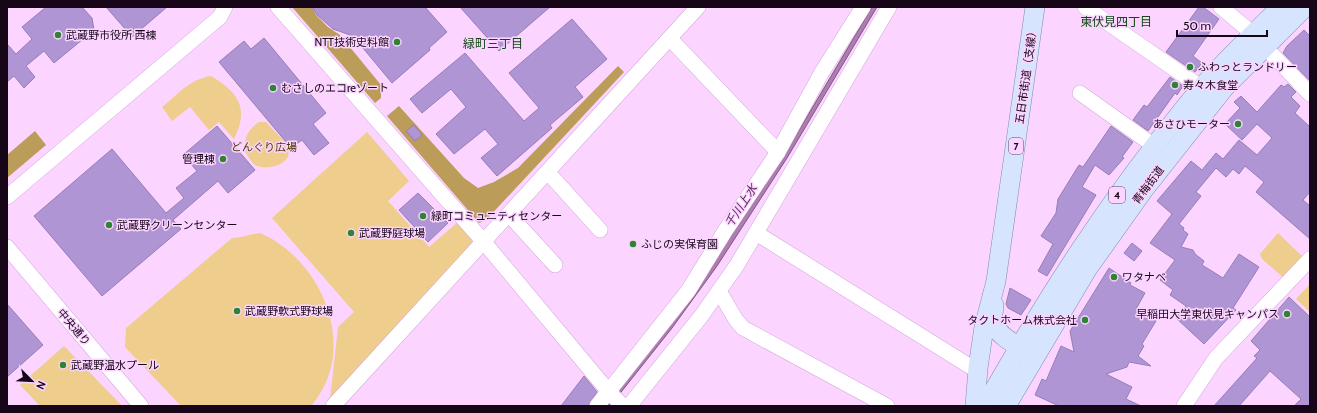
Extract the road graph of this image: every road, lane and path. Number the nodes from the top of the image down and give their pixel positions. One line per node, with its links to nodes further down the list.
1 (226, 7): 19 (street)
2 (278, 7): 23 (street)
3 (698, 7): 23 (street)
4 (863, 7): 17 (street)
5 (889, 7): 22 (street)
6 (1035, 7): 27 (main road, 五日市街道（支線） / 7)
7 (1085, 7): 13 (street)
8 (1221, 7): 11 (street)
9 (1281, 7): 11 (main road, 青梅街道 / 4)
10 (1305, 7): 11 (main road, 青梅街道 / 4)
11 (1258, 40): 13 (main road, 青梅街道 / 4); 15 (street); 30 (main road, 青梅街道 / 4)
12 (675, 44): 17 (street)
13 (1202, 88): 29 (main road, 青梅街道 / 4)
14 (1080, 93): 16 (street)
15 (1310, 94)
16 (1146, 140)
17 (778, 152): 32 (street)
18 (553, 178): 21 (street)
19 (7, 197)
20 (514, 220): 26 (street)
21 (600, 230)
22 (756, 233): 28 (street); 31 (street)
23 (483, 241): 32 (street); 33 (street)
24 (7, 247): 34 (street, 中央通り)
25 (1310, 259): 40 (street)
26 (554, 265)
27 (995, 286): 29 (main road, 五日市街道（支線） / 7); 31 (main road, 五日市街道（支線） / 7)
28 (719, 291): 32 (street); 36 (street)
29 (1019, 346): 30 (main road, 五日市街道（支線） / 7); 38 (main road, 青梅街道 / 4)
30 (1035, 356): 39 (main road, 青梅街道 / 4)
31 (978, 368): 37 (main road, 五日市街道（支線） / 7)
32 (618, 400): 35 (street)
33 (338, 404)
34 (141, 406)
35 (598, 406)
36 (887, 406)
37 (975, 406)
38 (985, 406)
39 (1006, 406)
40 (1184, 406)

